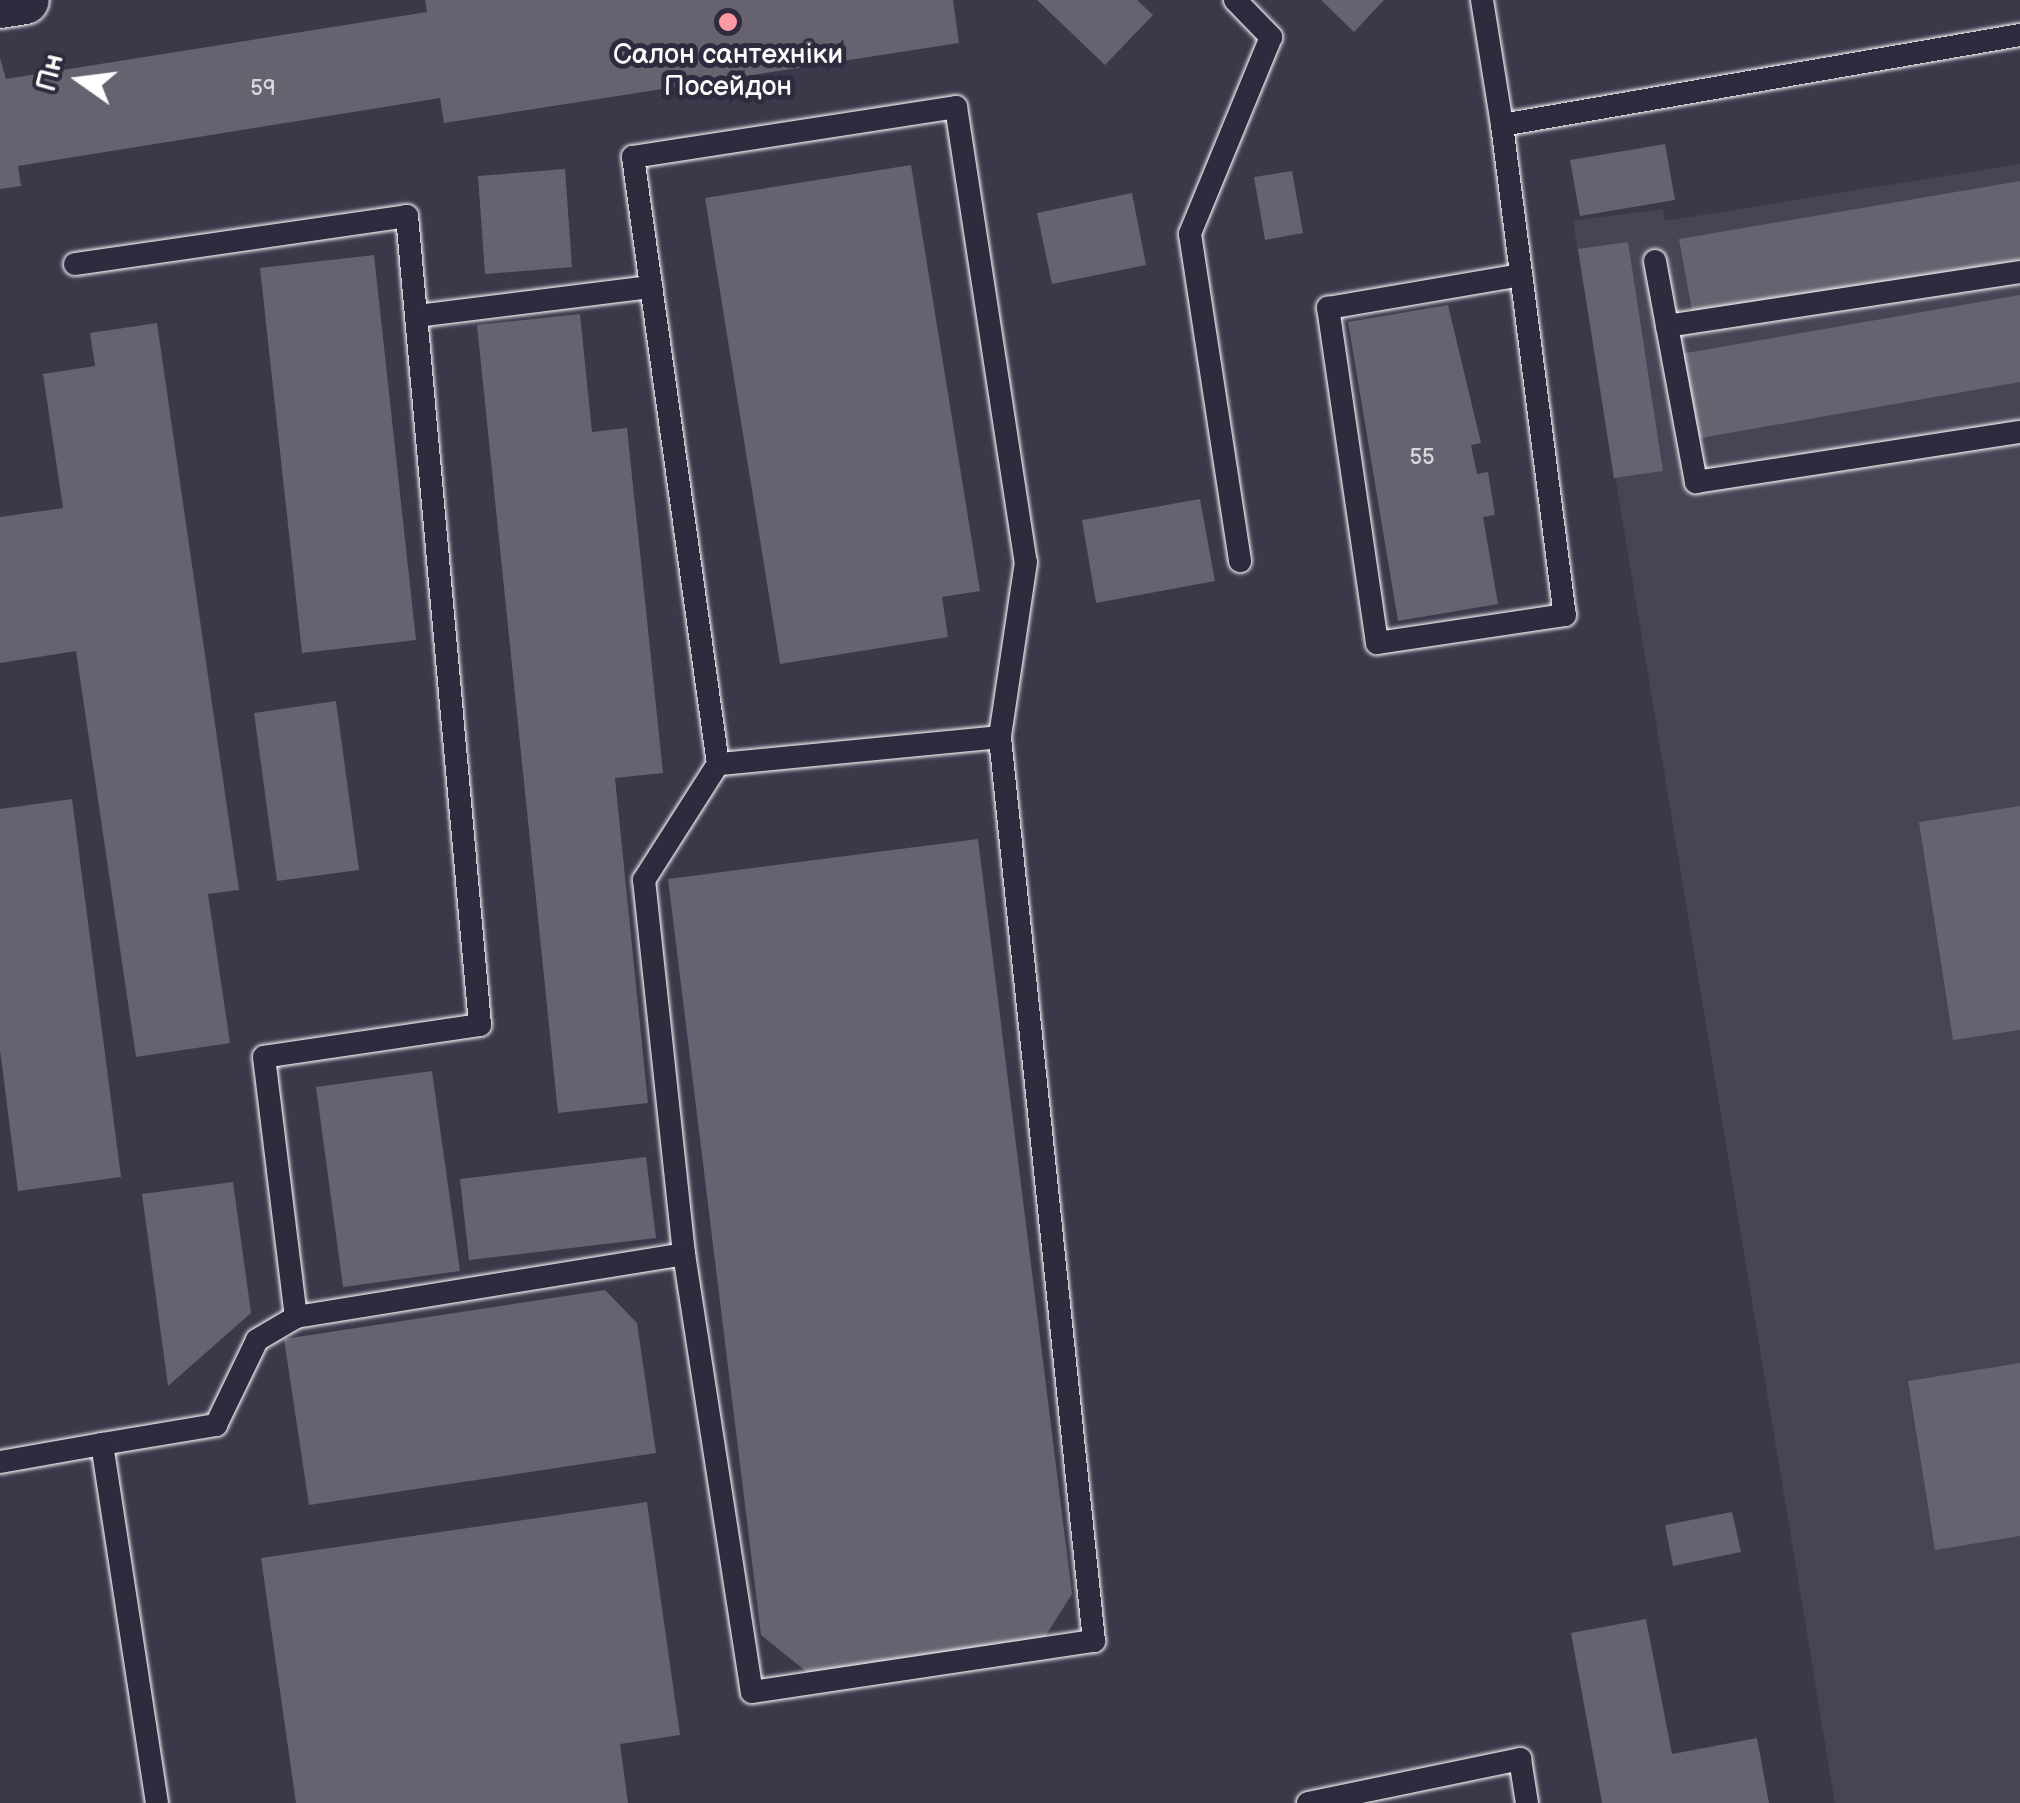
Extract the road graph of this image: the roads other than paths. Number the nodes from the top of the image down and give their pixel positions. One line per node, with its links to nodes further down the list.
1 (24, 0): 4 (street)
2 (1235, 0): 15 (lane)
3 (1482, 0): 6 (lane)
4 (0, 4)
5 (2020, 36): 6 (lane)
6 (1502, 126): 10 (lane)
7 (1655, 261): 13 (lane)
8 (75, 264): 12 (lane)
9 (2020, 272): 13 (lane)
10 (1521, 275): 10 (lane)
11 (651, 286): 12 (lane); 16 (lane); 17 (lane)
12 (417, 316): 19 (lane)
13 (1667, 326): 14 (lane)
14 (2020, 432)
15 (1240, 560)
16 (1000, 737): 17 (lane); 18 (lane)
17 (718, 764): 18 (lane)
18 (684, 1254): 19 (lane)
19 (296, 1317): 20 (lane)
20 (102, 1444): 21 (lane); 22 (lane)
21 (0, 1462)
22 (157, 1803)
23 (1308, 1803): 24 (lane)
24 (1528, 1803)

